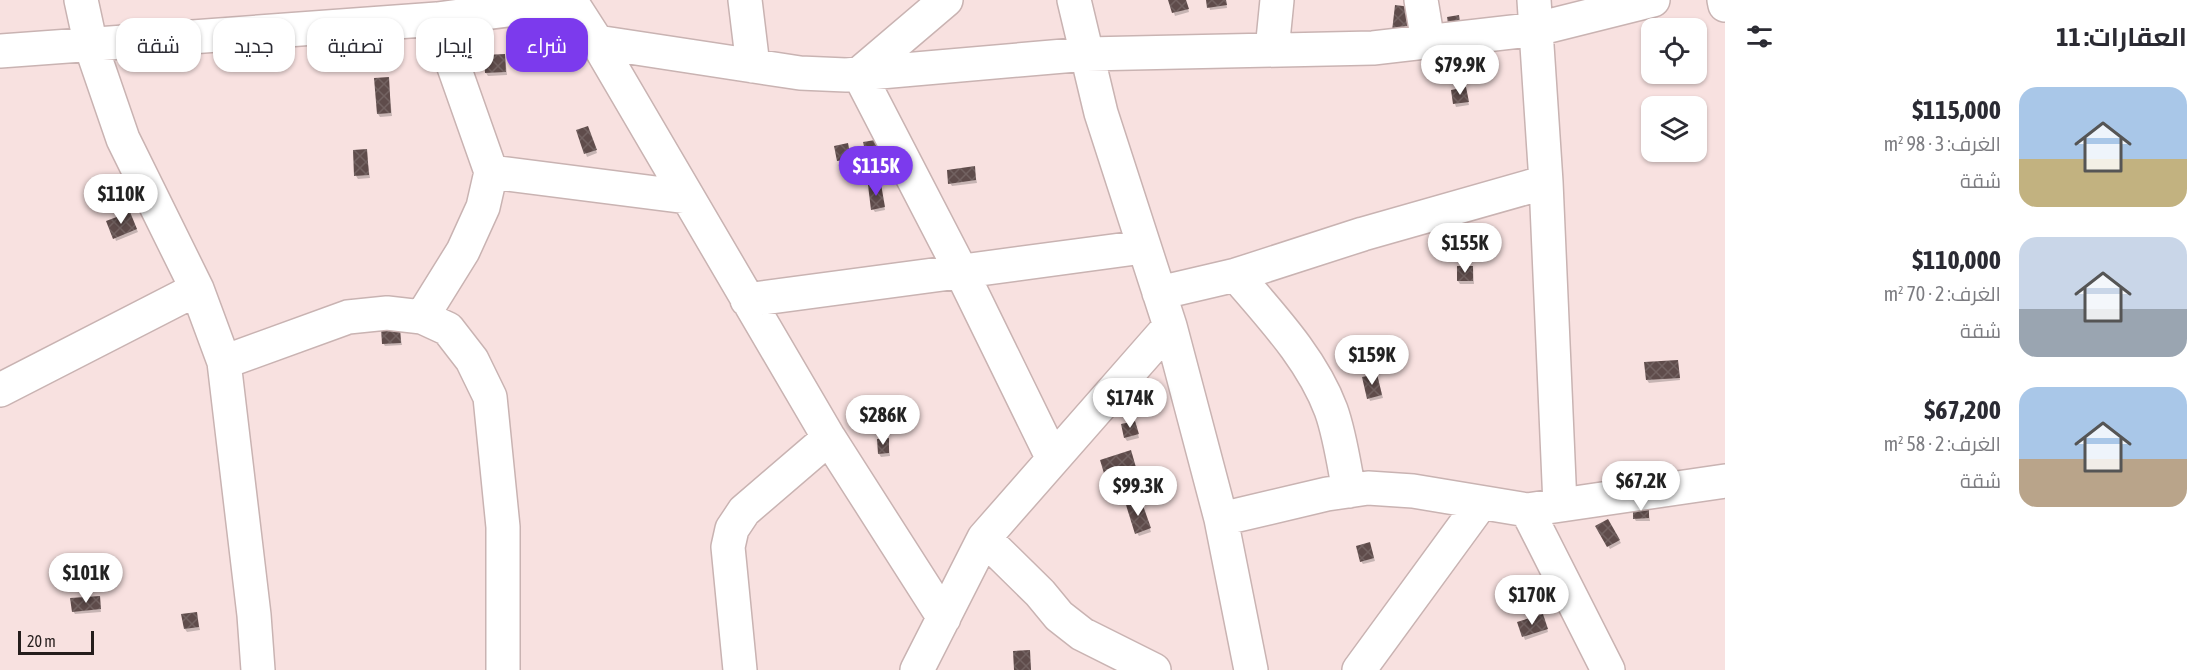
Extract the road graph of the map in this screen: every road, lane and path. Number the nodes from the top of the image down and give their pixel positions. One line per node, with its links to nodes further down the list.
1 (81, 0): 16 (street)
2 (745, 0): 20 (street)
3 (946, 0): 22 (street)
4 (1074, 0): 19 (street)
5 (1277, 0): 17 (street)
6 (1421, 0): 15 (street)
7 (1653, 0): 11 (street)
8 (1724, 0): 10 (street)
9 (570, 1): 12 (street); 14 (street)
10 (1725, 4)
11 (1535, 15): 15 (street); 24 (street)
12 (444, 18)
13 (416, 21): 16 (street)
14 (597, 42): 20 (street); 25 (street)
15 (1428, 42): 17 (street)
16 (91, 46): 18 (street); 29 (street)
17 (1272, 50): 19 (street)
18 (0, 51)
19 (1087, 54): 22 (street); 26 (street)
20 (753, 66): 22 (street)
21 (456, 72): 23 (street)
22 (859, 74): 27 (street)
23 (491, 172): 25 (street); 32 (street)
24 (1546, 182): 28 (street); 41 (street)
25 (687, 197): 31 (street)
26 (1143, 247): 27 (street); 30 (street)
27 (961, 271): 31 (street); 37 (street)
28 (1236, 275): 30 (street); 39 (street)
29 (197, 289): 34 (street); 35 (street)
30 (1159, 293): 33 (street)
31 (747, 300): 36 (street)
32 (422, 317): 34 (street); 47 (street)
33 (1170, 326): 37 (street); 43 (street)
34 (224, 362): 46 (street)
35 (0, 390)
36 (829, 438): 45 (street); 48 (street)
37 (1053, 459): 44 (street)
38 (1725, 481): 41 (street)
39 (1349, 491): 40 (street); 43 (street)
40 (1481, 503): 42 (street); 52 (street)
41 (1560, 505): 42 (street)
42 (1527, 510): 53 (street)
43 (1221, 519): 51 (street)
44 (984, 538): 45 (street); 50 (street)
45 (944, 618): 49 (street)
46 (258, 670)
47 (503, 670)
48 (740, 670)
49 (917, 670)
50 (1154, 670)
51 (1251, 670)
52 (1359, 670)
53 (1608, 670)

